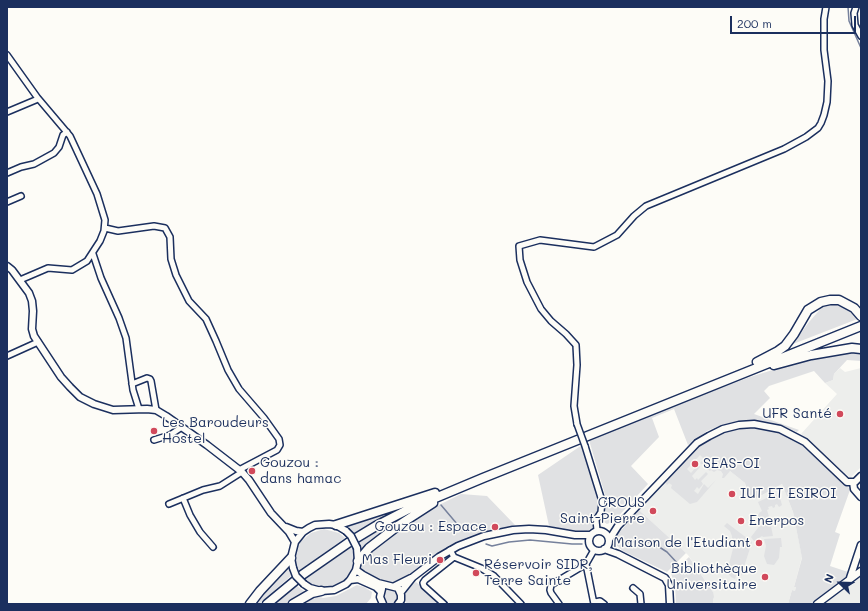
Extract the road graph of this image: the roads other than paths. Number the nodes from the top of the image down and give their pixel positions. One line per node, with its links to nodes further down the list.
1 (826, 7): 37 (street, bridge)
2 (856, 7): 3 (street)
3 (861, 36)
4 (7, 55): 5 (street)
5 (38, 99): 6 (street); 7 (street)
6 (7, 112)
7 (67, 132): 8 (street); 11 (street)
8 (7, 173)
9 (21, 196): 10 (street)
10 (7, 202)
11 (105, 228): 12 (street); 26 (street)
12 (93, 254): 14 (street); 21 (street)
13 (7, 266): 14 (street)
14 (20, 280): 17 (street)
15 (861, 316): 20 (main road)
16 (861, 326): 20 (main road)
17 (38, 342): 19 (street); 22 (street)
18 (861, 349): 20 (main road)
19 (7, 356)
20 (718, 383): 28 (main road)
21 (132, 384): 22 (street); 23 (street)
22 (139, 409): 23 (street)
23 (156, 410): 24 (street)
24 (182, 427): 25 (street); 26 (street)
25 (154, 440)
26 (240, 471): 32 (street); 34 (street)
27 (861, 476): 29 (street)
28 (483, 478): 30 (main road); 35 (main road)
29 (853, 482): 31 (street); 36 (street)
30 (458, 488): 51 (main road); 68 (main road)
31 (861, 497)
32 (183, 498): 33 (street); 44 (street)
33 (168, 504)
34 (282, 525): 38 (street); 41 (street)
35 (336, 526): 38 (street); 51 (street, bridge)
36 (618, 526): 39 (street); 42 (street)
37 (597, 530): 39 (street); 40 (street)
38 (303, 532): 41 (street)
39 (604, 532): 42 (street)
40 (589, 538): 46 (street); 47 (street)
41 (295, 542): 50 (street)
42 (609, 542): 45 (street); 48 (street)
43 (861, 545): 57 (street)
44 (213, 547)
45 (604, 549): 47 (street); 48 (street)
46 (450, 550): 49 (street); 55 (street)
47 (594, 550): 52 (street)
48 (618, 554): 75 (street)
49 (454, 557): 70 (street); 71 (street)
50 (291, 558): 61 (street, bridge); 67 (main road)
51 (358, 562): 53 (street)
52 (586, 564): 66 (street); 72 (street)
53 (356, 570): 56 (street); 58 (street)
54 (861, 571): 57 (street)
55 (413, 577): 59 (street); 63 (street)
56 (350, 580): 61 (street); 62 (street)
57 (849, 580): 76 (street)
58 (387, 586): 59 (street); 62 (street)
59 (395, 586): 63 (street)
60 (633, 588): 74 (street)
61 (321, 591): 69 (main road)
62 (380, 592): 64 (street)
63 (401, 592): 65 (street)
64 (380, 602)
65 (400, 603)
66 (594, 603): 73 (street)
67 (250, 604)
68 (267, 604)
69 (293, 604)
70 (444, 604)
71 (521, 604)
72 (559, 604)
73 (604, 604)
74 (641, 604)
75 (670, 604)
76 (817, 604)

